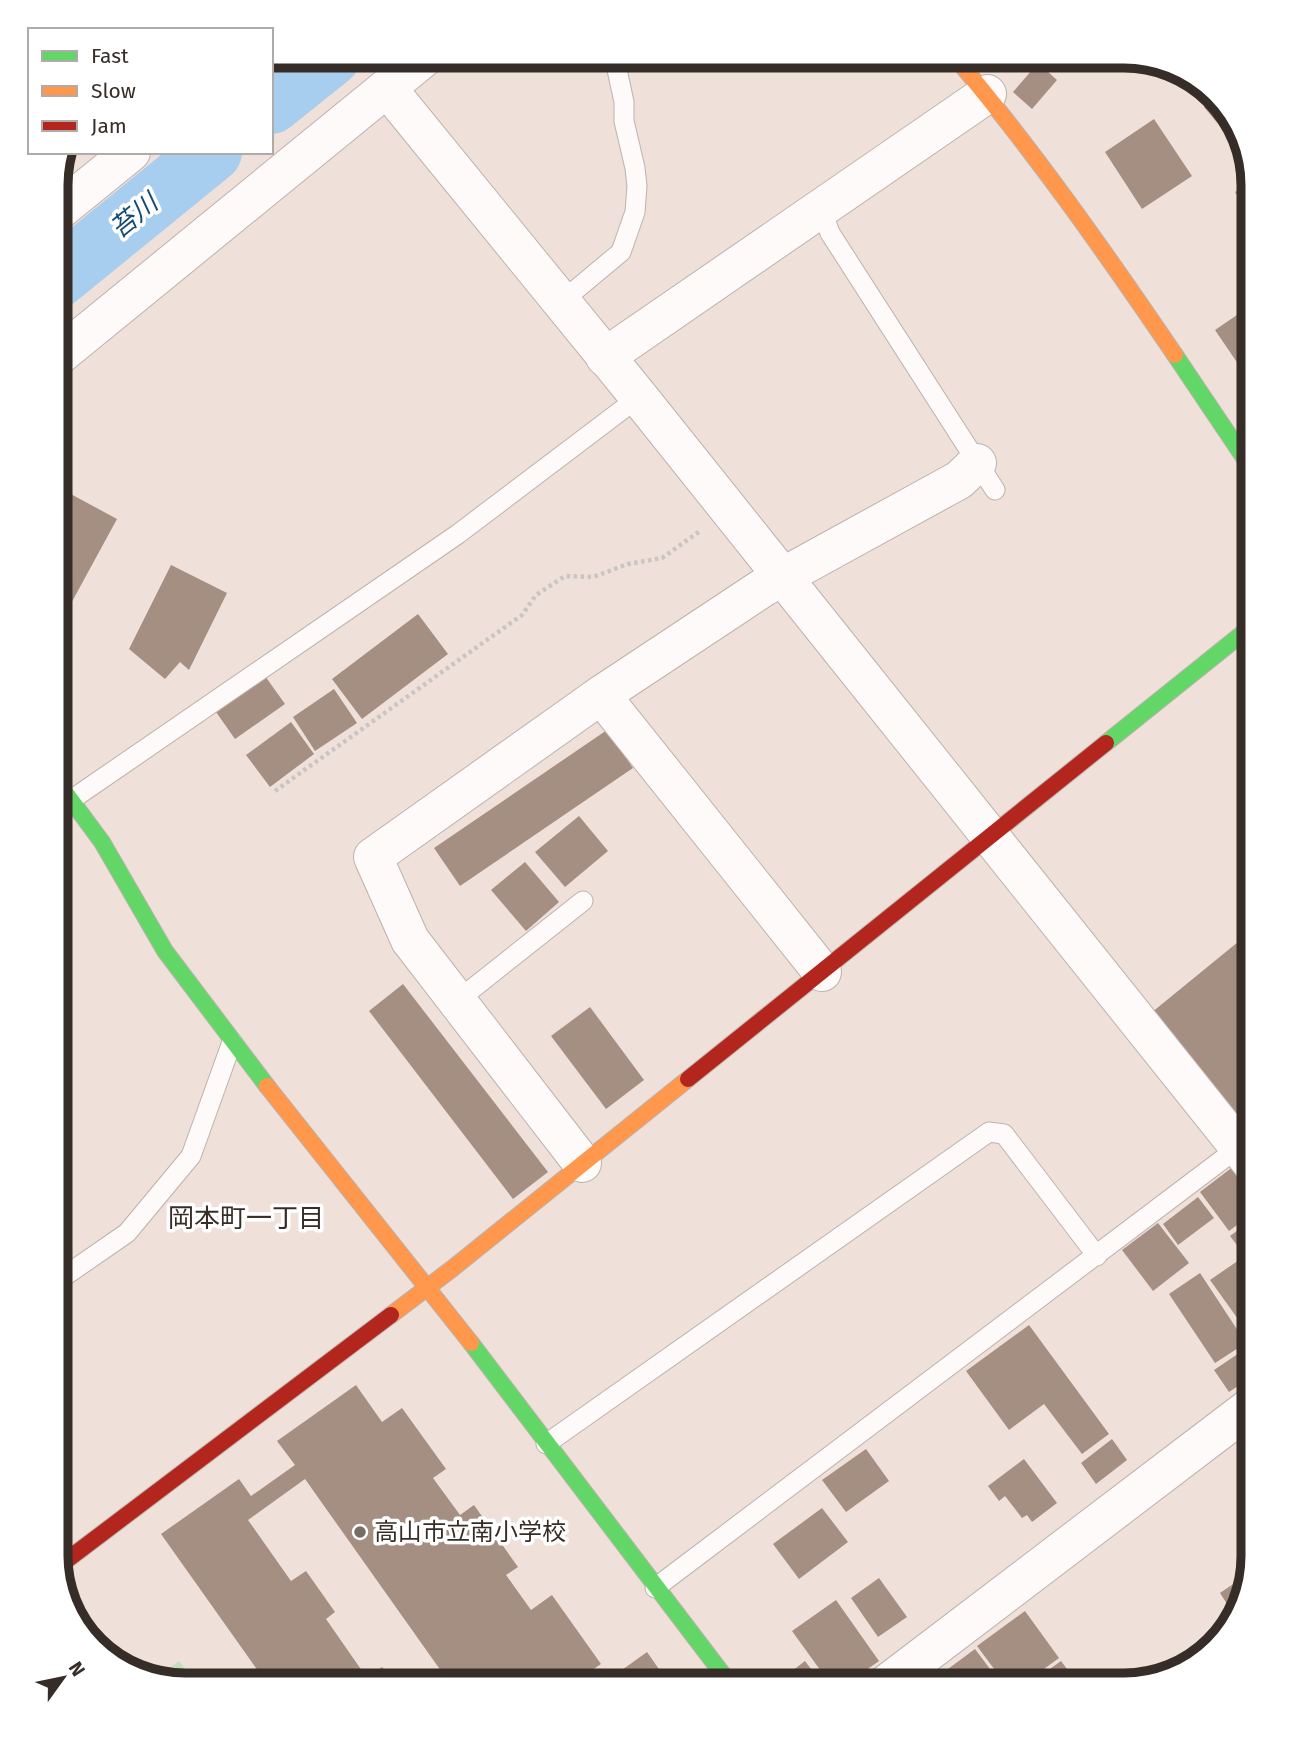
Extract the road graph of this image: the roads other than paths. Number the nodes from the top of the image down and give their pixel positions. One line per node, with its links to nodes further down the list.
1 (411, 68): 4 (street)
2 (617, 68): 9 (lane)
3 (965, 69): 5 (street)
4 (387, 88): 9 (street); 10 (street)
5 (987, 94): 8 (street); 13 (street)
6 (116, 158): 7 (street)
7 (69, 201)
8 (821, 208): 11 (street); 14 (lane)
9 (561, 302): 11 (street)
10 (69, 347)
11 (605, 357): 12 (street)
12 (639, 397): 15 (street); 19 (lane)
13 (1241, 453)
14 (986, 476): 15 (street)
15 (783, 578): 17 (street); 20 (street)
16 (1241, 635): 20 (street)
17 (601, 695): 22 (street); 23 (street)
18 (69, 797): 19 (street)
19 (71, 800): 24 (street)
20 (990, 837): 22 (street); 25 (street)
21 (583, 901): 23 (lane)
22 (821, 972): 27 (street)
23 (455, 998): 27 (street)
24 (232, 1042): 29 (lane); 30 (street)
25 (1241, 1150)
26 (1241, 1159): 28 (lane)
27 (582, 1163): 30 (street)
28 (1097, 1256): 32 (lane); 34 (lane)
29 (68, 1274)
30 (427, 1288): 32 (street); 33 (street)
31 (1241, 1414): 36 (street)
32 (546, 1444): 34 (street)
33 (68, 1559)
34 (655, 1588): 35 (street)
35 (722, 1673)
36 (901, 1673)

